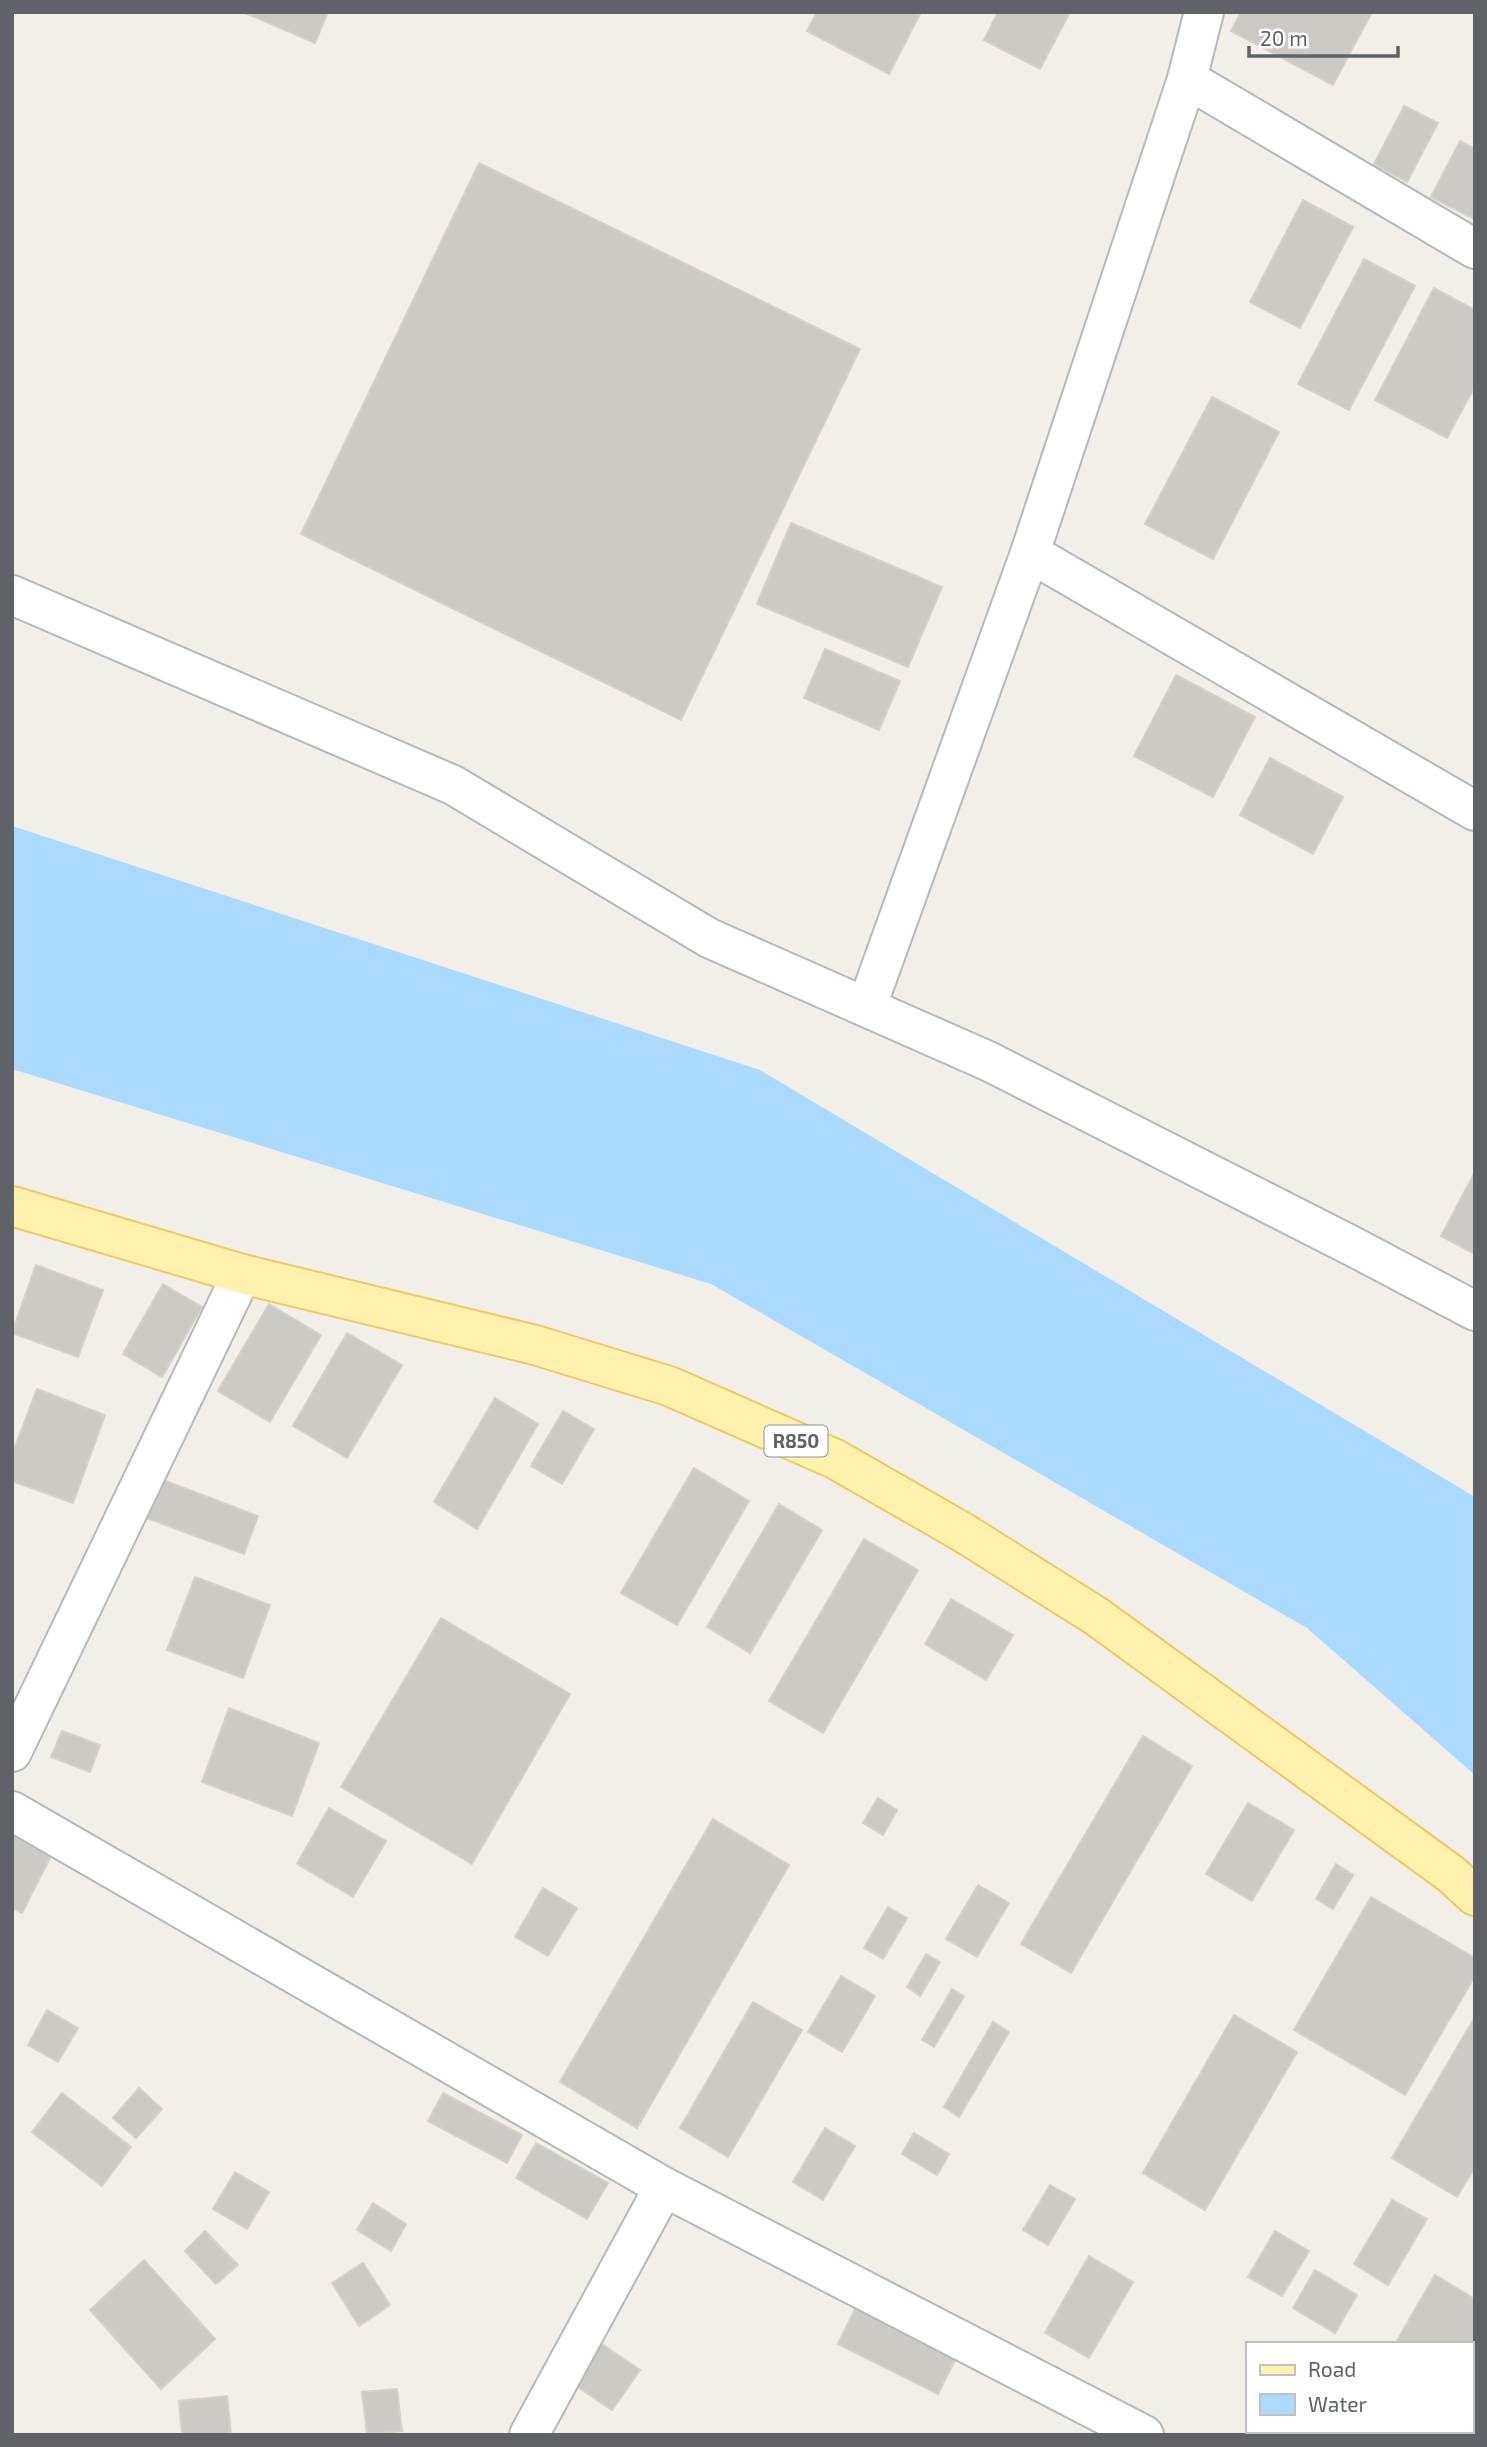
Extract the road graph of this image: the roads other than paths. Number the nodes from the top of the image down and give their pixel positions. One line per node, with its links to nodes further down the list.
1 (1204, 12): 2 (street)
2 (1186, 79): 3 (street); 4 (street)
3 (1475, 248)
4 (1030, 553): 6 (street); 7 (street)
5 (12, 595): 7 (street)
6 (1475, 810)
7 (867, 1006): 10 (street)
8 (12, 1206): 9 (main road, R850)
9 (242, 1274): 11 (street); 13 (main road, R850)
10 (1475, 1311)
11 (12, 1752)
12 (12, 1811): 14 (street)
13 (1475, 1896)
14 (664, 2186): 15 (street); 16 (street)
15 (529, 2435)
16 (1144, 2435)

